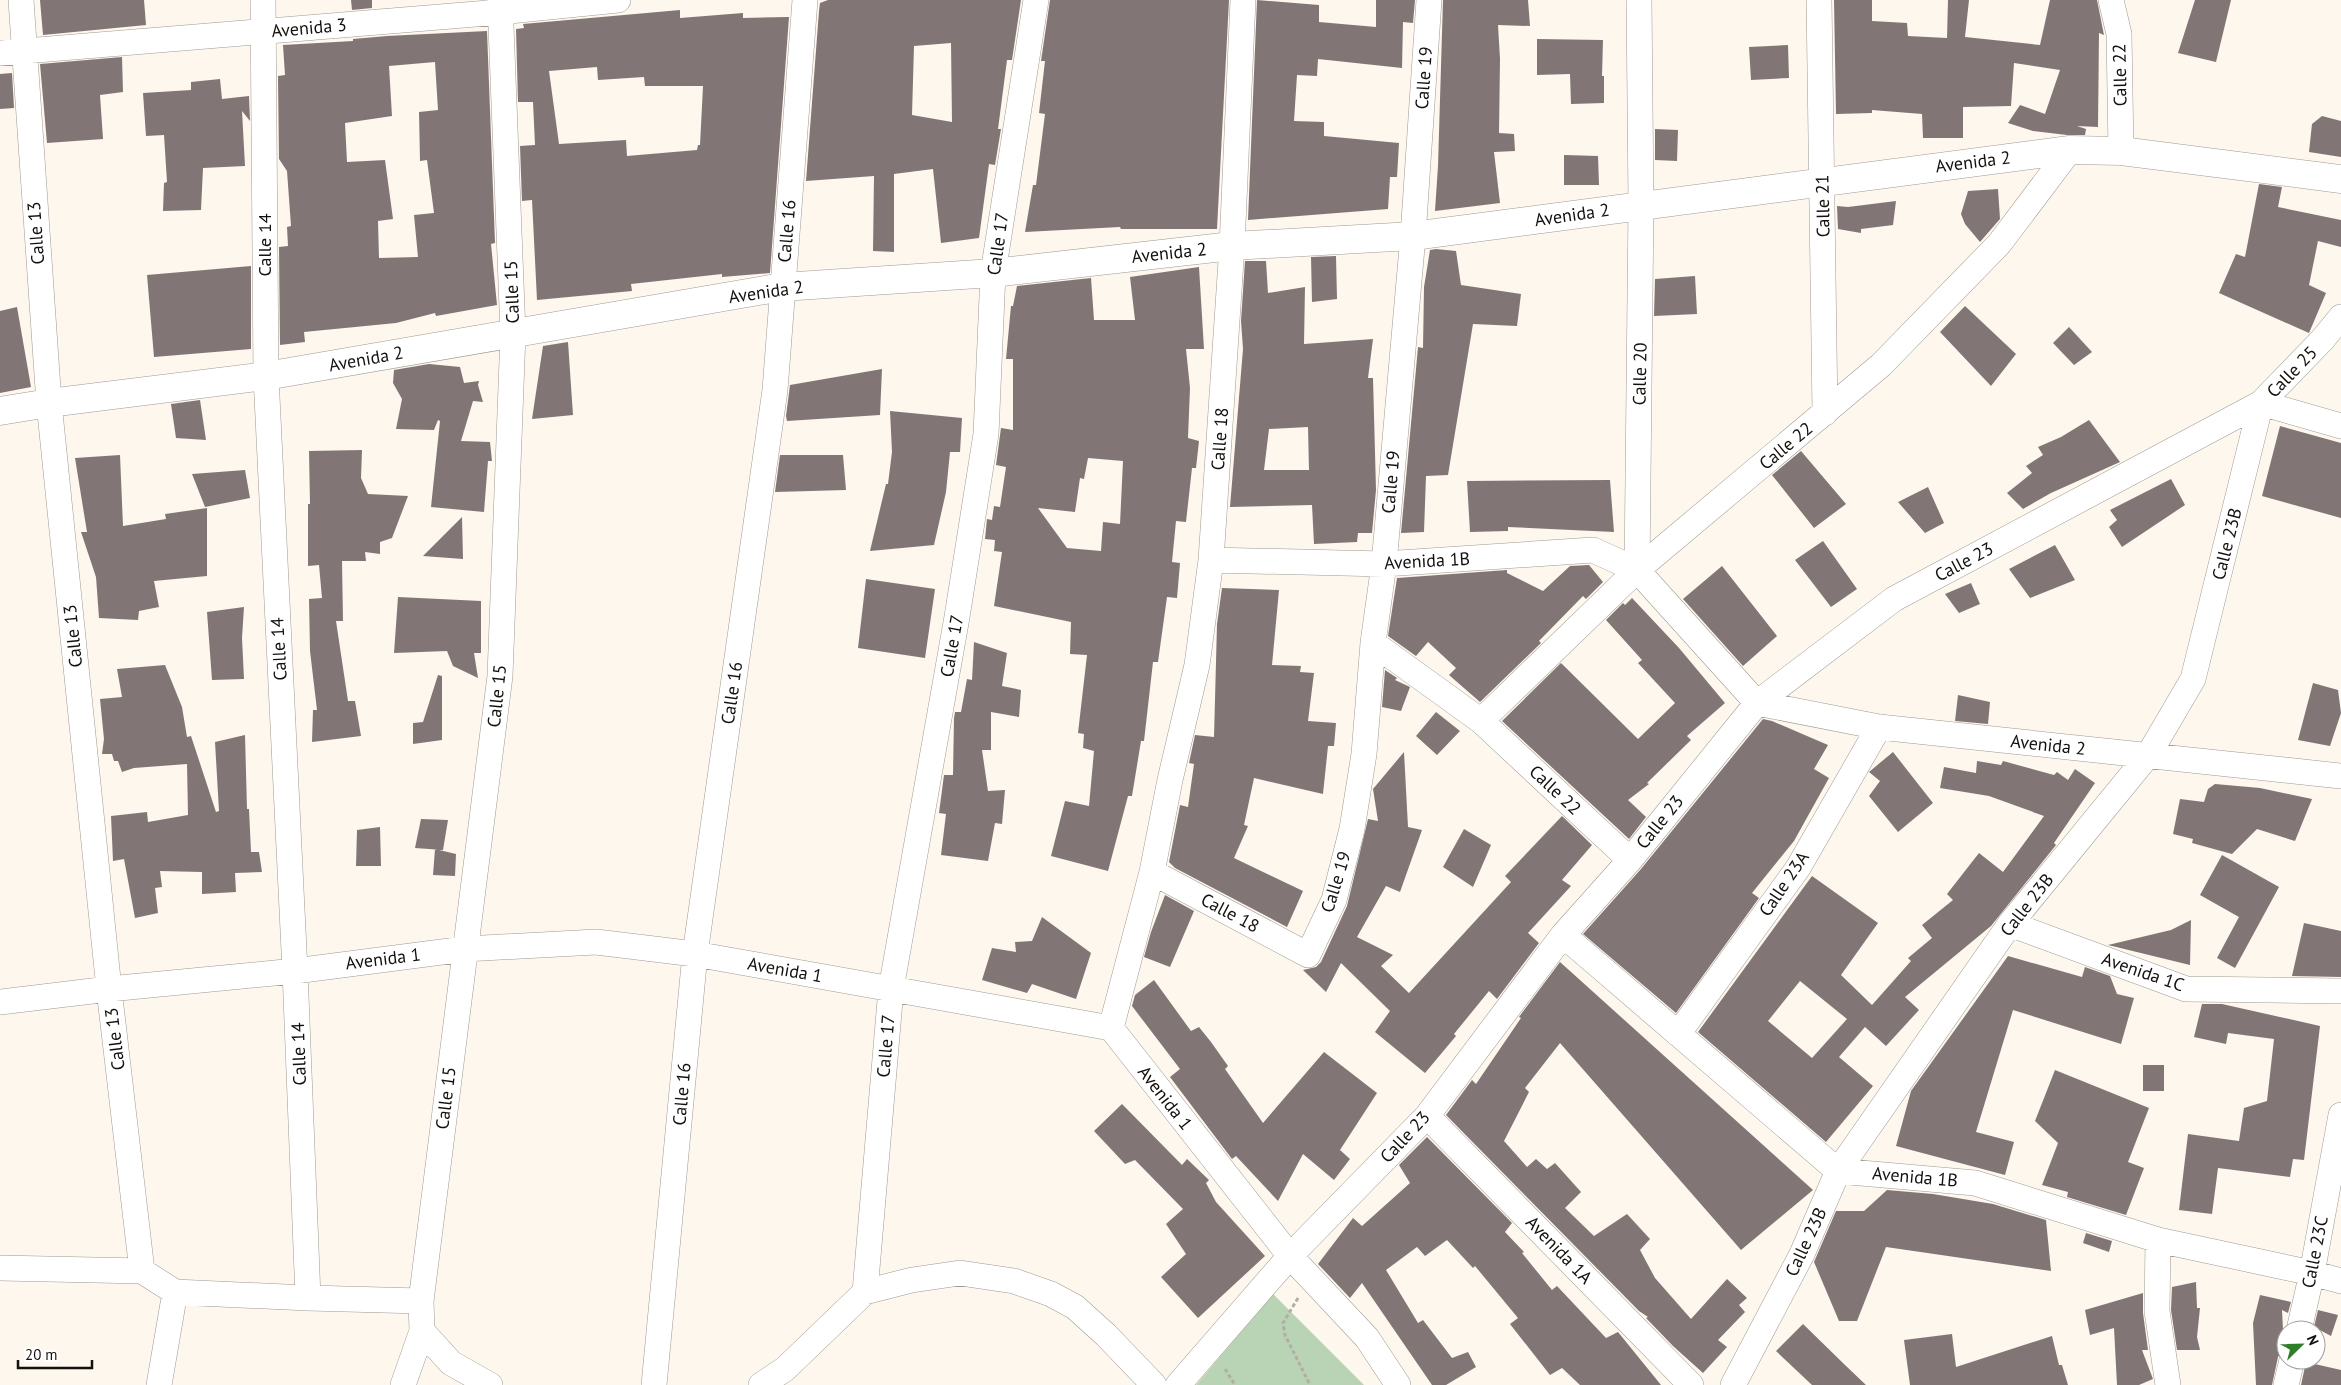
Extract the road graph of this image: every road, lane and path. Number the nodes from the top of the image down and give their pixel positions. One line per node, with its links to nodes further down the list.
1 (21, 0): 13 (street, Calle 13)
2 (263, 0): 12 (street, Calle 14)
3 (618, 0): 11 (street, Avenida 3)
4 (805, 0): 22 (street, Calle 16)
5 (1036, 0): 21 (street, Calle 17)
6 (1243, 0): 20 (street, Calle 18)
7 (1430, 0): 19 (street, Calle 19)
8 (1640, 0): 18 (street, Calle 20)
9 (1819, 0): 17 (street, Calle 21)
10 (2111, 0): 15 (street, Calle 22)
11 (500, 6): 12 (street, Avenida 3); 24 (street, Calle 15)
12 (264, 31): 13 (street, Avenida 3); 25 (street, Calle 14)
13 (12, 52): 26 (street, Calle 13)
14 (2070, 150): 15 (street, Avenida 2); 17 (street, Avenida 2); 29 (street, Calle 22)
15 (2121, 151): 16 (street, Avenida 2)
16 (2341, 179)
17 (1823, 181): 18 (street, Avenida 2); 29 (street, Calle 21)
18 (1641, 205): 19 (street, Avenida 2); 33 (street, Calle 20)
19 (1413, 236): 20 (street, Avenida 2); 32 (street, Calle 19)
20 (1232, 246): 21 (street, Avenida 2); 31 (street, Calle 18)
21 (993, 273): 22 (street, Avenida 2); 49 (street, Calle 17)
22 (782, 287): 24 (street, Avenida 2); 45 (street, Calle 16)
23 (2341, 317): 27 (street, Calle 25)
24 (513, 334): 25 (street, Avenida 2); 44 (street, Calle 15)
25 (266, 376): 26 (street, Avenida 2); 47 (street, Calle 14)
26 (49, 403): 28 (street, Avenida 2); 48 (street, Calle 13)
27 (2261, 403): 30 (street); 35 (street, Calle 23); 38 (street, Calle 23B)
28 (0, 412)
29 (1825, 413): 33 (street, Calle 22)
30 (2341, 426)
31 (1211, 560): 32 (street, Avenida 1B); 41 (street, Calle 18)
32 (1384, 564): 33 (street, Avenida 1B); 34 (street, Calle 19)
33 (1638, 570): 35 (street); 36 (street, Calle 22)
34 (1373, 643): 36 (street, Calle 22); 46 (street, Calle 19)
35 (1758, 703): 37 (street, Avenida 2); 40 (street, Calle 23)
36 (1481, 721): 40 (street, Calle 22)
37 (1879, 727): 38 (street, Avenida 2); 53 (street, Calle 23A)
38 (2149, 754): 39 (street, Avenida 2); 42 (street, Calle 23B)
39 (2341, 776)
40 (1630, 860): 43 (street, Calle 23)
41 (1152, 872): 46 (street, Calle 18); 52 (street, Calle 18)
42 (2010, 924): 50 (street, Avenida 1C); 56 (street, Calle 23B)
43 (1563, 935): 53 (street); 55 (street, Calle 23)
44 (464, 948): 45 (street, Avenida 1); 47 (street, Avenida 1); 67 (street, Calle 15)
45 (695, 954): 49 (street, Avenida 1); 74 (street, Calle 16)
46 (1308, 955)
47 (295, 971): 48 (street, Avenida 1); 66 (street, Calle 14)
48 (109, 989): 51 (street, Avenida 1); 60 (street, Calle 13)
49 (891, 989): 52 (street, Avenida 1); 65 (street, Calle 17)
50 (2341, 991)
51 (0, 1002)
52 (1111, 1028): 58 (street, Avenida 1)
53 (1678, 1034): 56 (street)
54 (2341, 1115): 61 (street, Calle 23C)
55 (1427, 1116): 58 (street, Calle 23); 80 (street, Avenida 1A)
56 (1838, 1171): 57 (street, Avenida 1B); 81 (street, Calle 23B)
57 (2158, 1240): 61 (street, Avenida 1B); 82 (street)
58 (1290, 1256): 62 (street, Avenida 1); 77 (street, Calle 23)
59 (0, 1268): 60 (street)
60 (142, 1271): 64 (street)
61 (2312, 1272): 63 (street, Avenida 1B); 68 (street, Calle 23C)
62 (1309, 1278): 78 (path); 79 (street, Avenida 1)
63 (2341, 1281)
64 (176, 1292): 66 (street); 71 (street)
65 (865, 1292): 75 (street); 76 (street)
66 (308, 1298): 67 (street)
67 (421, 1301): 69 (street, Calle 15)
68 (2301, 1320)
69 (422, 1330): 72 (street, Calle 15); 73 (street)
70 (2290, 1370): 83 (street)
71 (159, 1385)
72 (403, 1385)
73 (490, 1385)
74 (654, 1385)
75 (761, 1385)
76 (1154, 1385)
77 (1178, 1385)
78 (1310, 1385)
79 (1398, 1385)
80 (1691, 1385)
81 (1734, 1385)
82 (2168, 1385)
83 (2286, 1385)

